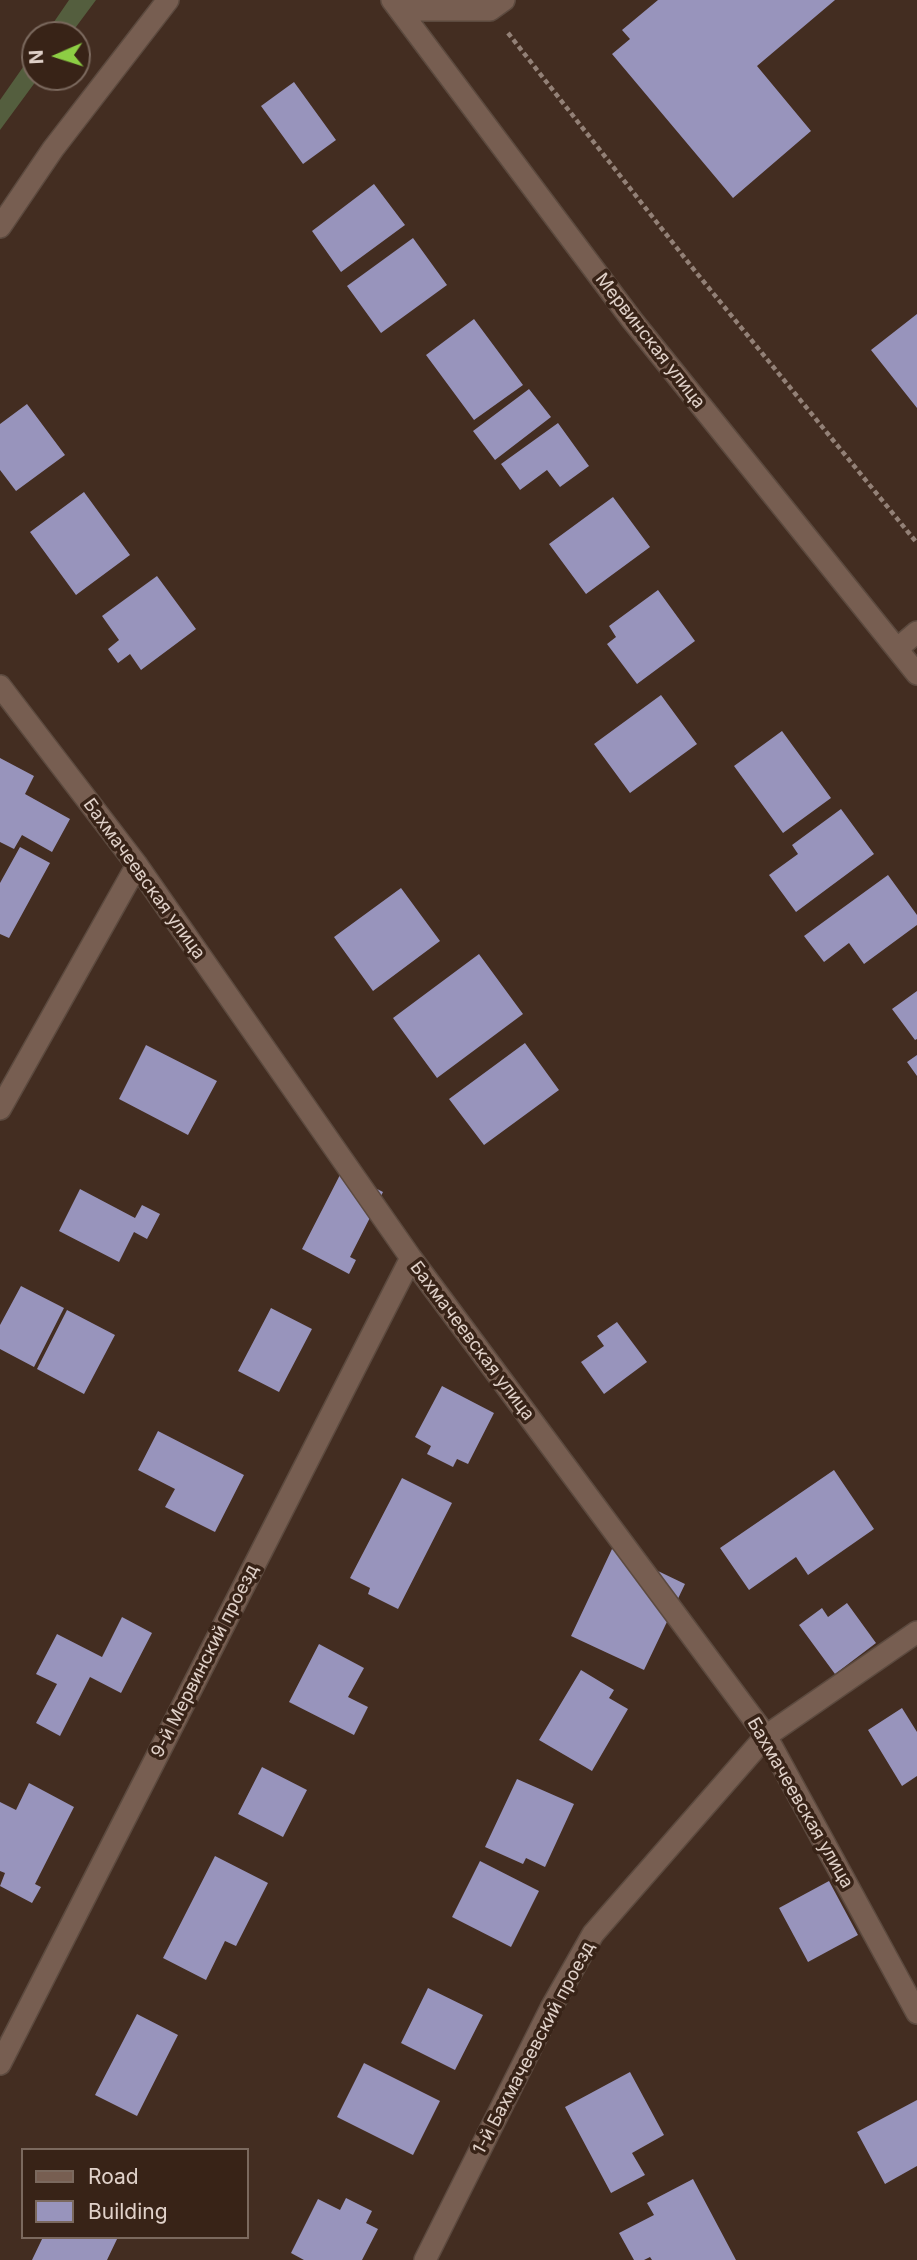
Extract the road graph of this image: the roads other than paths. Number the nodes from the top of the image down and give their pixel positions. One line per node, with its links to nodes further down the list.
1 (168, 0): 4 (street)
2 (397, 5): 3 (street); 6 (street, Мервинская улица)
3 (497, 5)
4 (0, 227)
5 (917, 632): 6 (street)
6 (897, 649): 7 (street, Мервинская улица)
7 (917, 674)
8 (0, 686): 9 (street, Бахмачеевская улица)
9 (137, 865): 10 (street); 11 (street, Бахмачеевская улица)
10 (0, 1109)
11 (411, 1258): 13 (street, Бахмачеевская улица); 15 (street, 9-й Мервинский проезд)
12 (917, 1632): 13 (street, 1-й Бахмачеевский проезд)
13 (766, 1737): 14 (street, Бахмачеевская улица); 16 (street, 1-й Бахмачеевский проезд)
14 (917, 2013)
15 (0, 2064)
16 (425, 2260)

